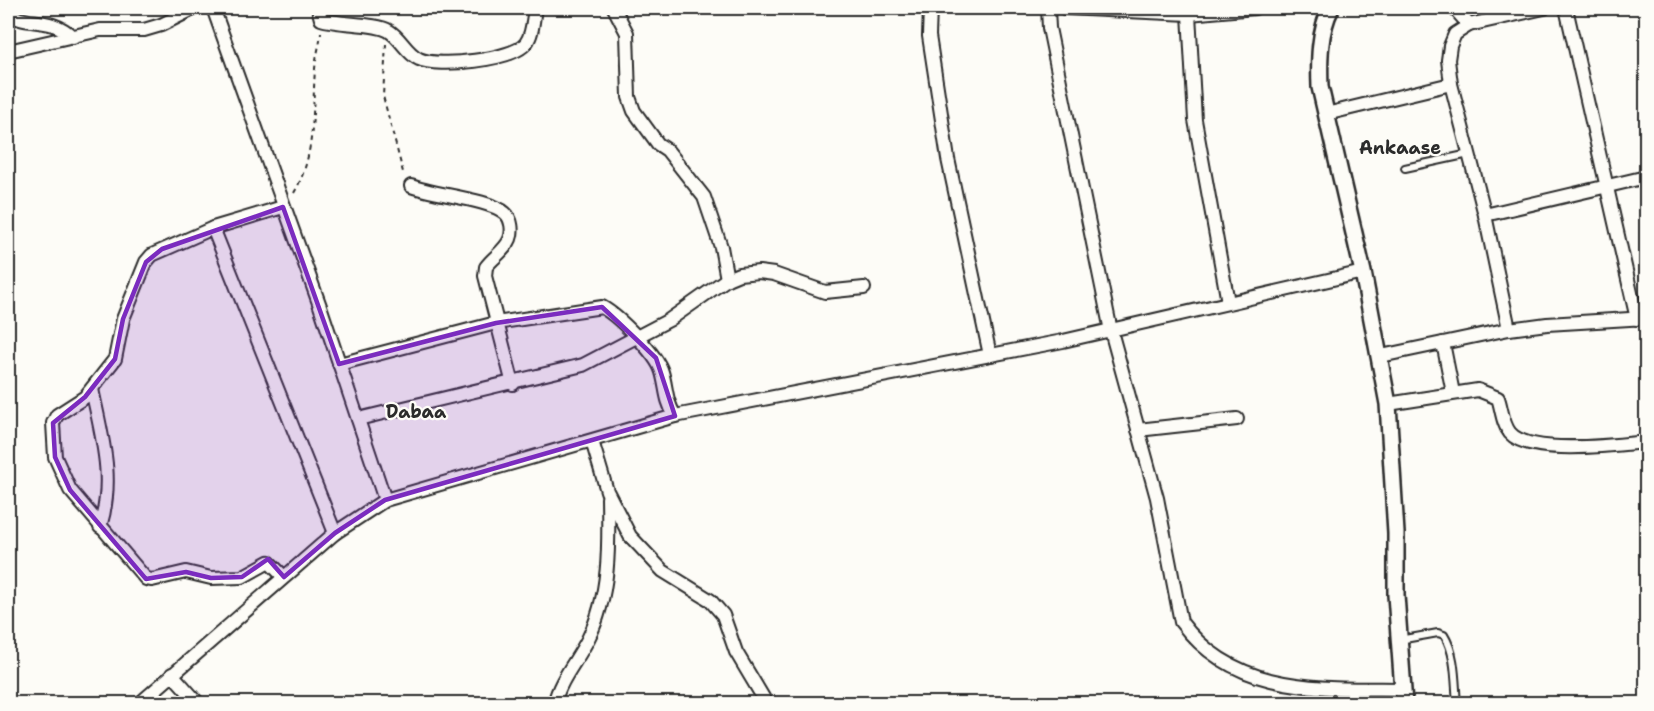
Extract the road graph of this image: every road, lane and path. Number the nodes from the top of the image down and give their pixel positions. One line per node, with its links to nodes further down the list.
1 (195, 8): 18 (street)
2 (213, 8): 27 (street)
3 (535, 8): 17 (street)
4 (614, 8): 31 (street)
5 (930, 8): 40 (street)
6 (1048, 8): 37 (street)
7 (1065, 8): 14 (street)
8 (1255, 8): 14 (street)
9 (1330, 8): 21 (street)
10 (1454, 8): 16 (street)
11 (1544, 8): 16 (street)
12 (1566, 8): 26 (street)
13 (319, 13): 17 (street); 27 (path)
14 (1189, 14): 33 (street)
15 (10, 18): 18 (street)
16 (1468, 25): 20 (street)
17 (388, 30): 25 (path)
18 (73, 37): 19 (street)
19 (8, 51)
20 (1451, 84): 21 (street); 22 (street)
21 (1326, 114): 30 (street)
22 (1469, 154): 23 (lane); 28 (street)
23 (1405, 168)
24 (1647, 177): 26 (street)
25 (411, 186): 35 (street)
26 (1608, 186): 28 (street); 34 (street)
27 (283, 207): 29 (street); 42 (street)
28 (1485, 215): 36 (street)
29 (213, 228): 44 (street); 56 (street)
30 (1363, 272): 33 (street); 41 (street)
31 (727, 279): 32 (street); 38 (street)
32 (864, 288)
33 (1228, 302): 37 (street)
34 (1642, 319): 36 (street)
35 (496, 323): 38 (street); 42 (street); 43 (street)
36 (1509, 329): 39 (street)
37 (1111, 331): 40 (street); 50 (street)
38 (636, 338): 43 (street); 47 (street)
39 (1443, 343): 41 (street); 45 (street)
40 (990, 355): 47 (street)
41 (1381, 356): 46 (street)
42 (339, 364): 48 (street)
43 (513, 384): 48 (street)
44 (92, 390): 55 (street); 55 (street)
45 (1453, 393): 46 (street); 52 (street)
46 (1388, 404): 58 (street)
47 (675, 416): 51 (street)
48 (358, 419): 54 (street)
49 (1237, 419): 50 (street)
50 (1138, 430): 60 (street)
51 (592, 441): 53 (street); 54 (street)
52 (1647, 442)
53 (607, 491): 63 (street); 64 (street)
54 (385, 500): 56 (street)
55 (100, 527): 57 (street)
56 (335, 533): 57 (street)
57 (284, 577): 59 (street)
58 (1399, 640): 60 (street); 65 (lane)
59 (172, 674): 61 (street); 62 (street)
60 (1403, 696)
61 (139, 704)
62 (199, 704)
63 (554, 704)
64 (767, 704)
65 (1457, 704)

